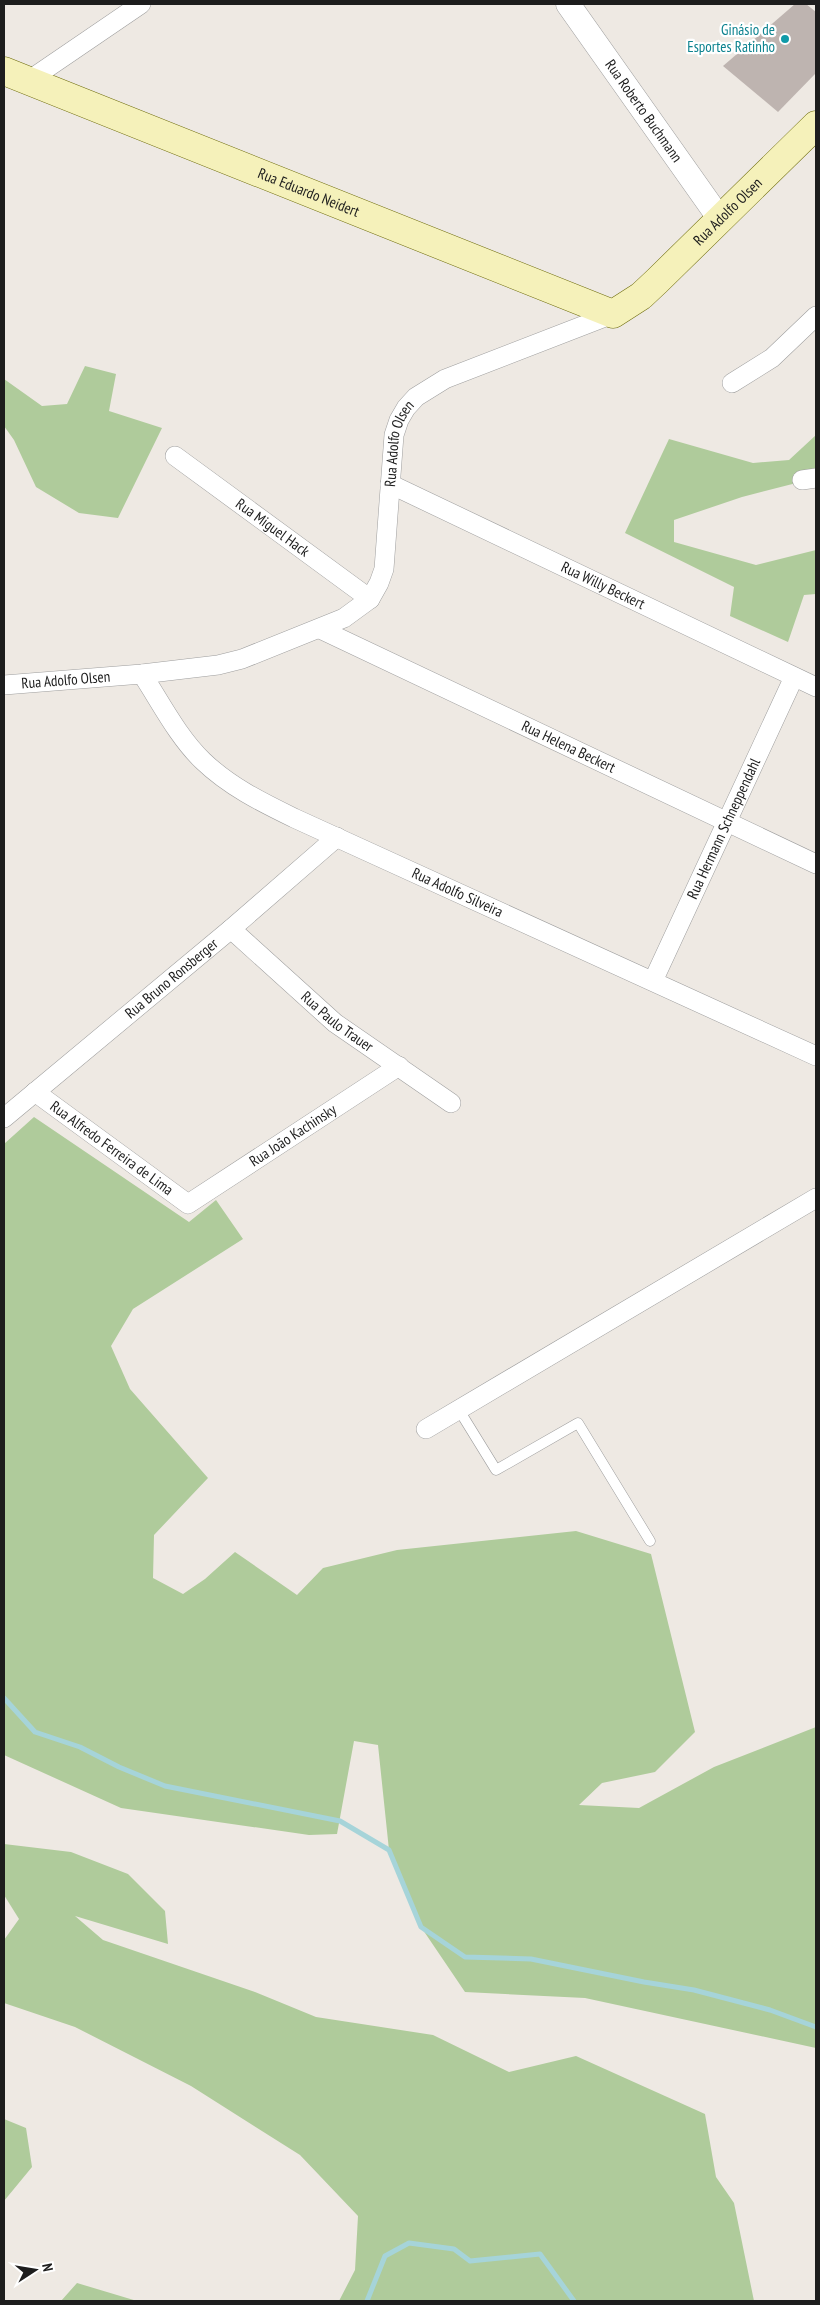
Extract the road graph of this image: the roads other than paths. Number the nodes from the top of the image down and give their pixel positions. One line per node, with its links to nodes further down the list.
1 (141, 4): 3 (street)
2 (568, 4): 5 (street, Rua Roberto Buchmann)
3 (16, 76): 6 (main road, Rua Eduardo Neidert)
4 (816, 125): 5 (main road, Rua Adolfo Olsen)
5 (720, 219): 6 (main road, Rua Adolfo Olsen)
6 (613, 314): 10 (street, Rua Adolfo Olsen)
7 (816, 316): 8 (street)
8 (732, 383)
9 (175, 456): 11 (street, Rua Miguel Hack)
10 (390, 484): 11 (street, Rua Adolfo Olsen); 14 (street, Rua Willy Beckert)
11 (370, 599): 12 (street, Rua Adolfo Olsen)
12 (320, 629): 13 (street, Rua Adolfo Olsen); 17 (street, Rua Helena Beckert)
13 (142, 674): 15 (street, Rua Adolfo Olsen); 18 (street, Rua Adolfo Silveira)
14 (794, 677): 16 (street, Rua Willy Beckert); 17 (street, Rua Hermann Schneppendahl)
15 (4, 686)
16 (816, 687)
17 (727, 822): 19 (street, Rua Helena Beckert); 21 (street, Rua Hermann Schneppendahl)
18 (337, 837): 20 (street, Rua Bruno Ronsberger); 21 (street, Rua Adolfo Silveira)
19 (816, 864)
20 (231, 929): 23 (street, Rua Paulo Trauer); 24 (street, Rua Bruno Ronsberger)
21 (654, 980): 22 (street, Rua Adolfo Silveira)
22 (816, 1056)
23 (399, 1066): 25 (street, Rua Paulo Trauer); 28 (street, Rua João Kachinsky)
24 (35, 1092): 26 (street, Rua Bruno Ronsberger); 28 (street, Rua Alfredo Ferreira de Lima)
25 (451, 1103)
26 (4, 1118)
27 (816, 1198): 29 (street)
28 (188, 1204)
29 (459, 1410): 30 (street); 31 (lane)
30 (426, 1430)
31 (650, 1541)

